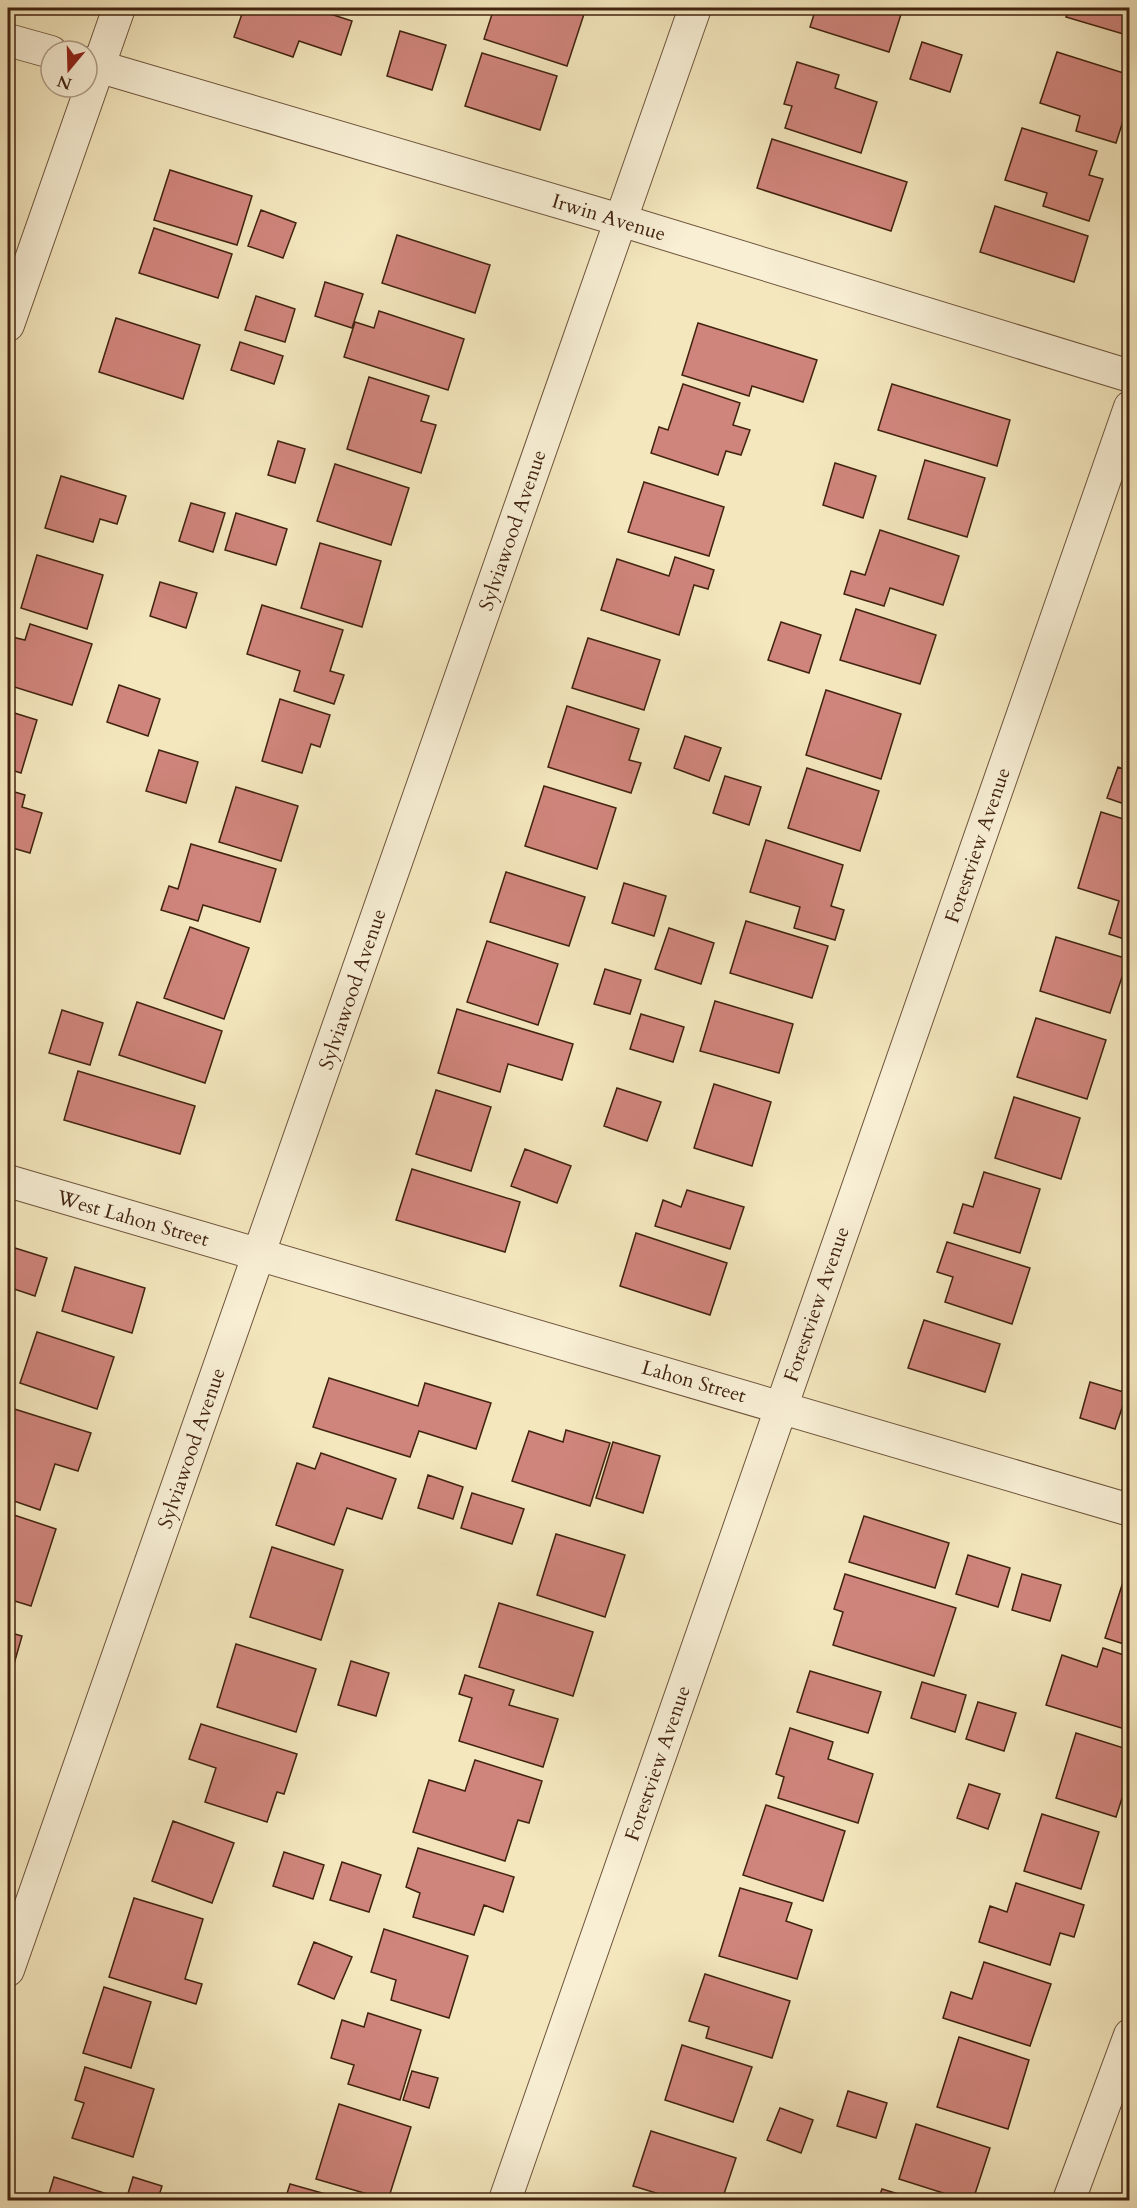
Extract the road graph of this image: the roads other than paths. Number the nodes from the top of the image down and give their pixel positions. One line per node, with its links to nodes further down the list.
1 (119, 8): 5 (street)
2 (695, 8): 8 (street, Sylviawood Avenue)
3 (8, 40): 4 (street)
4 (39, 49)
5 (99, 51)
6 (99, 66): 8 (street, Irwin Avenue)
7 (82, 99): 9 (street)
8 (620, 220): 10 (street, Irwin Avenue); 13 (street, Sylviawood Avenue)
9 (8, 325)
10 (1130, 376)
11 (1130, 407): 14 (street, Forestview Avenue)
12 (8, 1181): 13 (street, West Lahon Street)
13 (259, 1255): 14 (street, Lahon Street); 16 (street, Sylviawood Avenue)
14 (780, 1406): 15 (street, Lahon Street); 18 (street, Forestview Avenue)
15 (1130, 1510)
16 (8, 1970)
17 (1130, 2035): 19 (street)
18 (505, 2200)
19 (1069, 2200)

